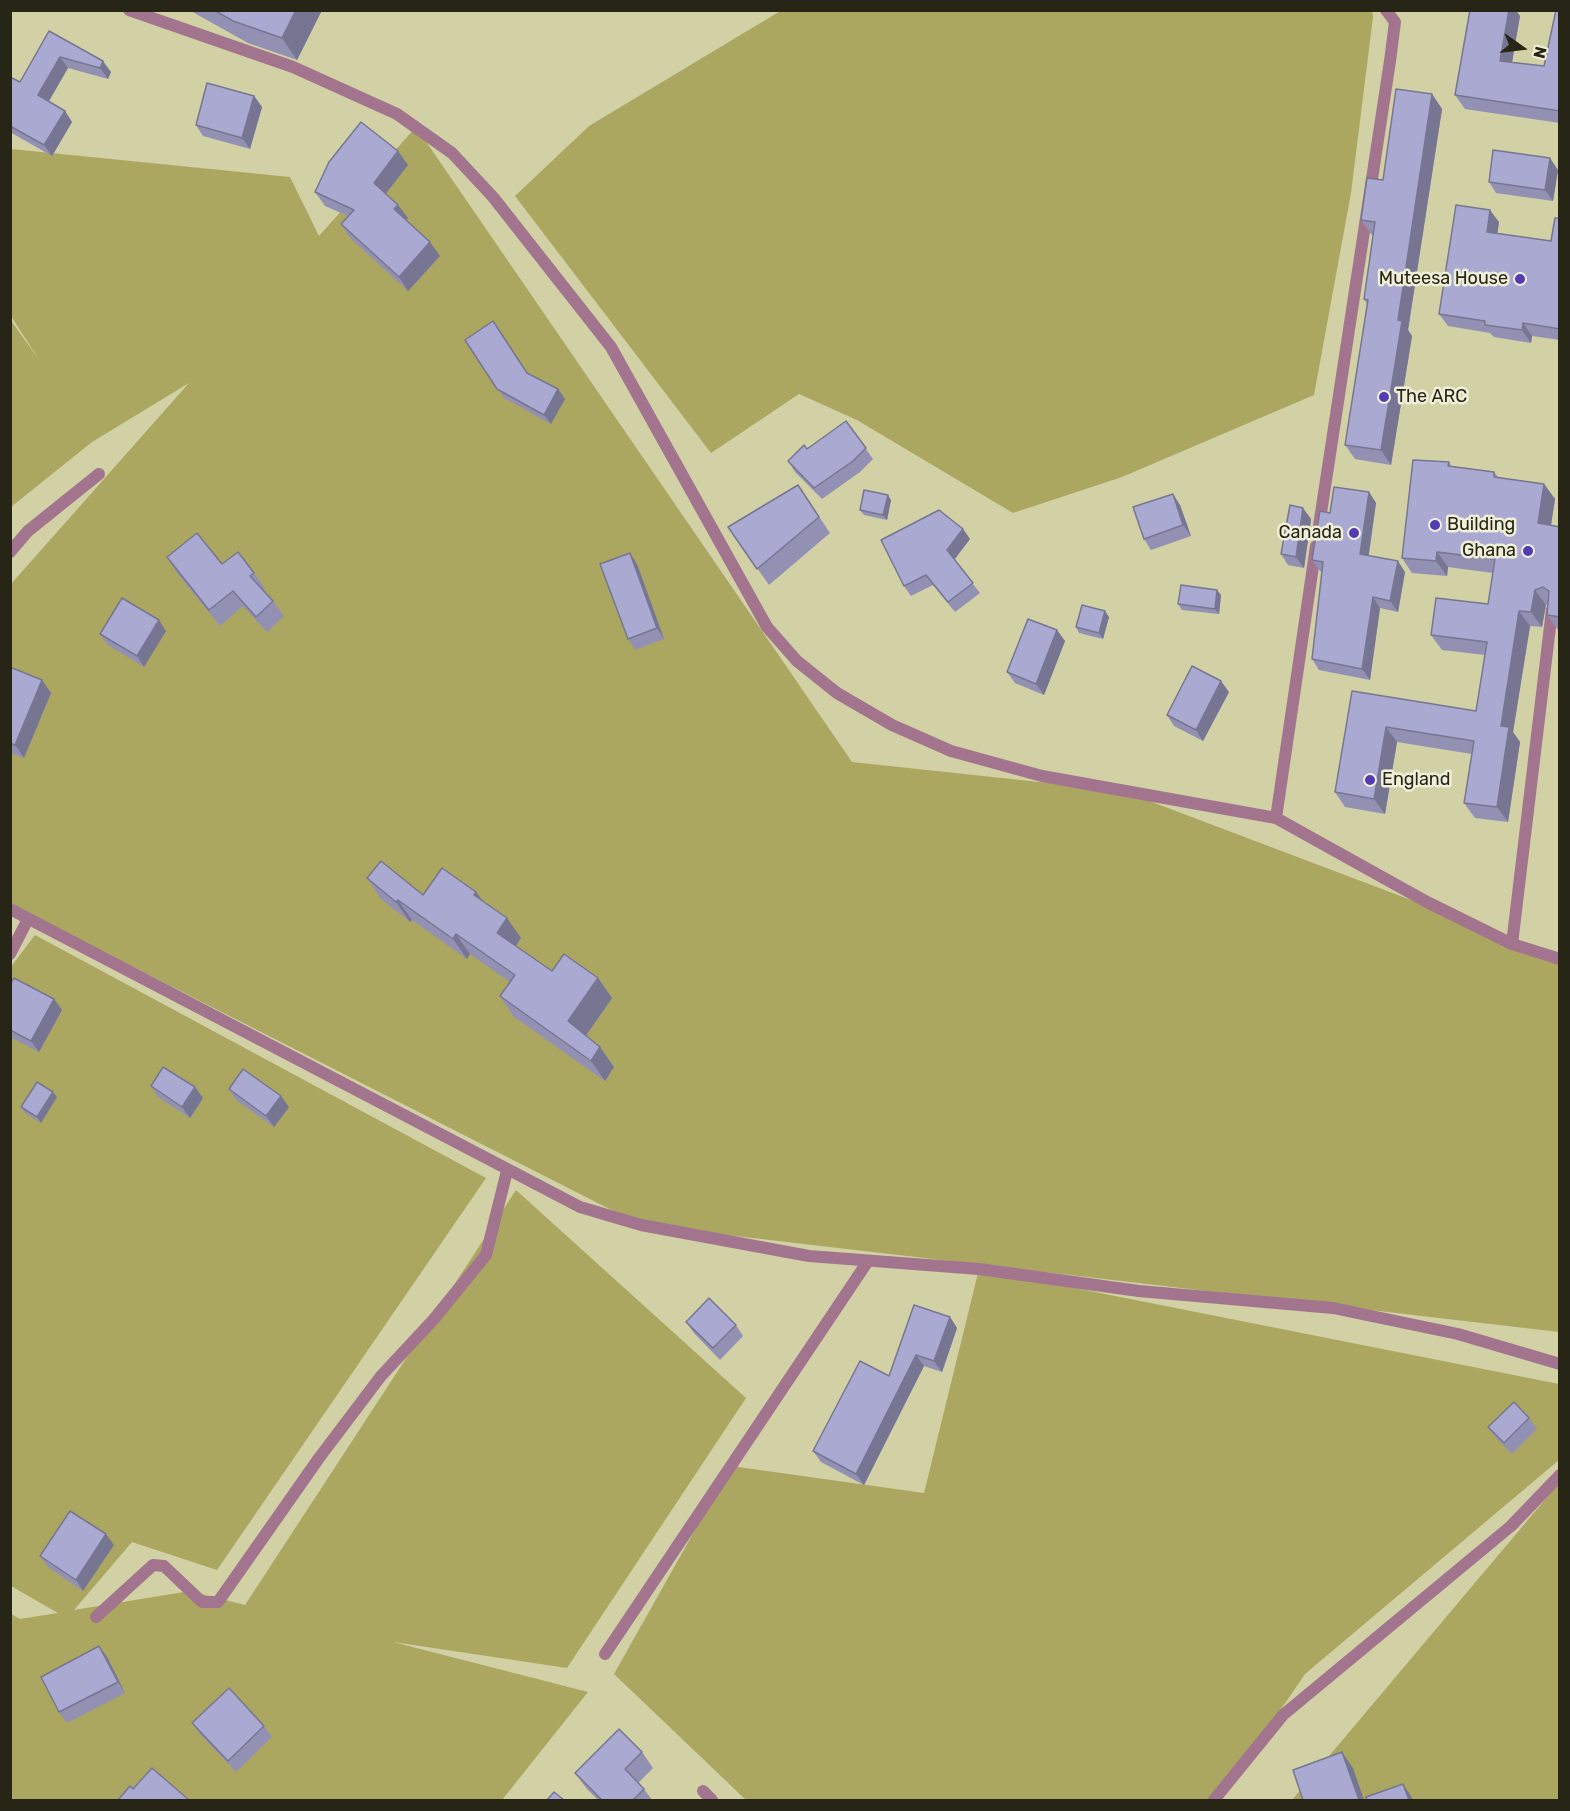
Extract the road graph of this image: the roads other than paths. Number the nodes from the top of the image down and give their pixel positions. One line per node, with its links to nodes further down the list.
1 (129, 10): 6 (street)
2 (1386, 10): 6 (street)
3 (99, 474): 4 (street)
4 (10, 552)
5 (1552, 610): 9 (street)
6 (1276, 818): 9 (street)
7 (10, 909): 8 (street)
8 (28, 919): 10 (street); 12 (street)
9 (1512, 944): 11 (street)
10 (10, 954)
11 (1560, 959)
12 (507, 1171): 13 (street); 16 (street)
13 (868, 1261): 14 (street); 17 (street)
14 (1560, 1364)
15 (1560, 1475): 20 (street)
16 (96, 1617)
17 (605, 1654)
18 (703, 1791): 19 (street)
19 (712, 1800)
20 (1214, 1800)

